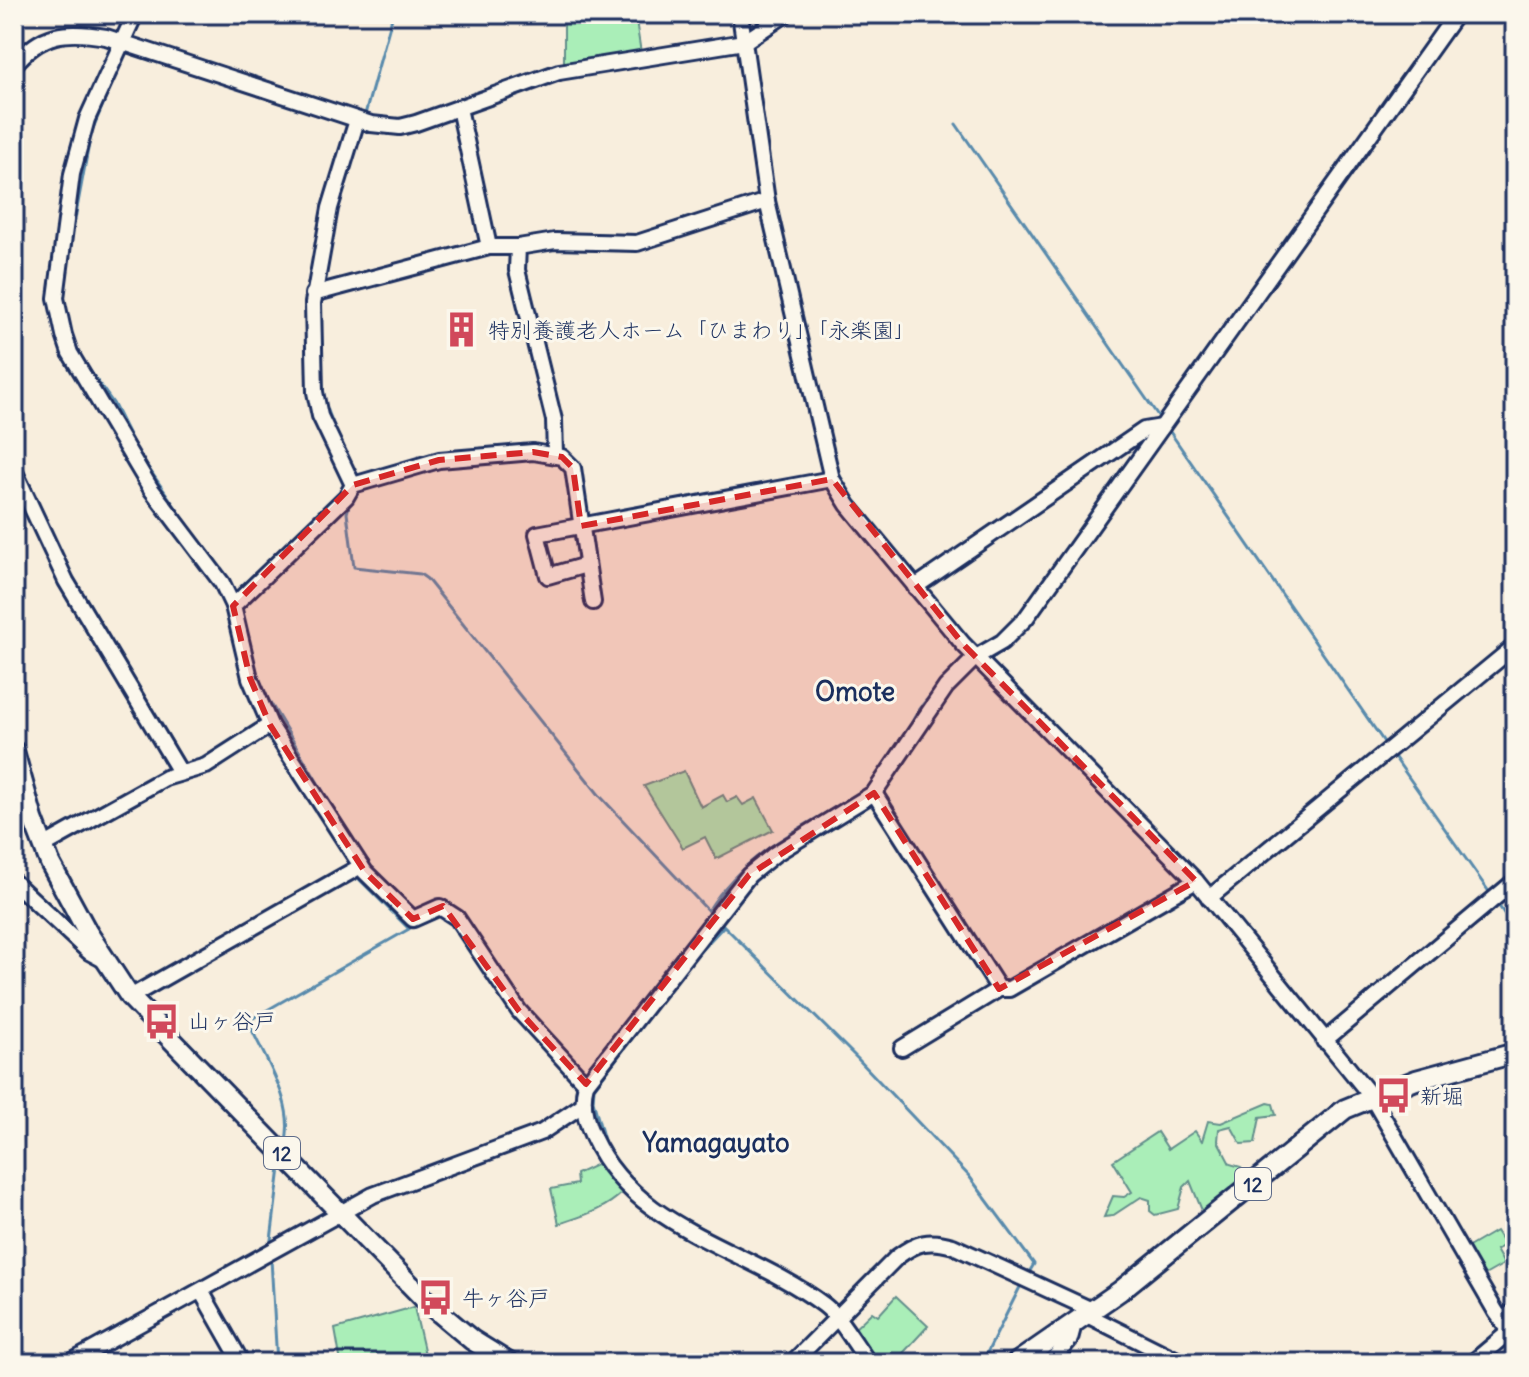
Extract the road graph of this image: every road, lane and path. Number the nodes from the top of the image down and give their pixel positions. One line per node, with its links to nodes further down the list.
1 (135, 14): 6 (street)
2 (740, 14): 5 (street)
3 (786, 14): 5 (street)
4 (1456, 14): 14 (street)
5 (744, 42): 8 (street); 10 (street)
6 (123, 44): 7 (street); 9 (street); 23 (street)
7 (14, 65)
8 (459, 108): 9 (street); 11 (street)
9 (357, 120): 13 (street)
10 (767, 201): 12 (street); 17 (street)
11 (489, 247): 12 (street); 13 (street)
12 (518, 247): 15 (street)
13 (313, 294): 18 (street)
14 (1162, 427): 21 (street); 25 (street)
15 (555, 454): 18 (street); 19 (street)
16 (14, 470): 28 (street)
17 (832, 479): 19 (street); 21 (street)
18 (353, 485): 23 (street)
19 (581, 526): 20 (street); 20 (street)
20 (586, 565): 22 (street)
21 (915, 587): 25 (street)
22 (593, 602)
23 (233, 606): 26 (street)
24 (1515, 646): 35 (street)
25 (976, 657): 29 (street); 32 (street)
26 (270, 725): 28 (street); 31 (street)
27 (14, 751): 30 (main road, 12)
28 (180, 772): 30 (street)
29 (874, 793): 37 (street); 42 (street)
30 (43, 846): 36 (main road, 12)
31 (361, 866): 38 (street); 42 (street)
32 (1196, 881): 35 (street); 37 (street)
33 (1515, 881): 39 (street)
34 (14, 882): 36 (street)
35 (1209, 898): 39 (street)
36 (105, 960): 38 (main road, 12)
37 (999, 989): 40 (street)
38 (130, 997): 45 (main road, 12)
39 (1324, 1041): 43 (street)
40 (902, 1048)
41 (1515, 1053): 43 (main road, 12)
42 (586, 1084): 44 (street)
43 (1371, 1096): 48 (main road, 12); 50 (street)
44 (584, 1104): 45 (street); 49 (street)
45 (340, 1213): 46 (street); 53 (main road, 12)
46 (201, 1291): 51 (street); 52 (street)
47 (1515, 1310): 50 (street)
48 (1084, 1316): 49 (street); 56 (main road, 12); 57 (street); 58 (street)
49 (838, 1320): 54 (street); 55 (street)
50 (1509, 1330): 59 (street)
51 (69, 1363)
52 (242, 1363)
53 (509, 1363)
54 (792, 1363)
55 (869, 1363)
56 (1016, 1363)
57 (1050, 1363)
58 (1183, 1363)
59 (1472, 1363)

